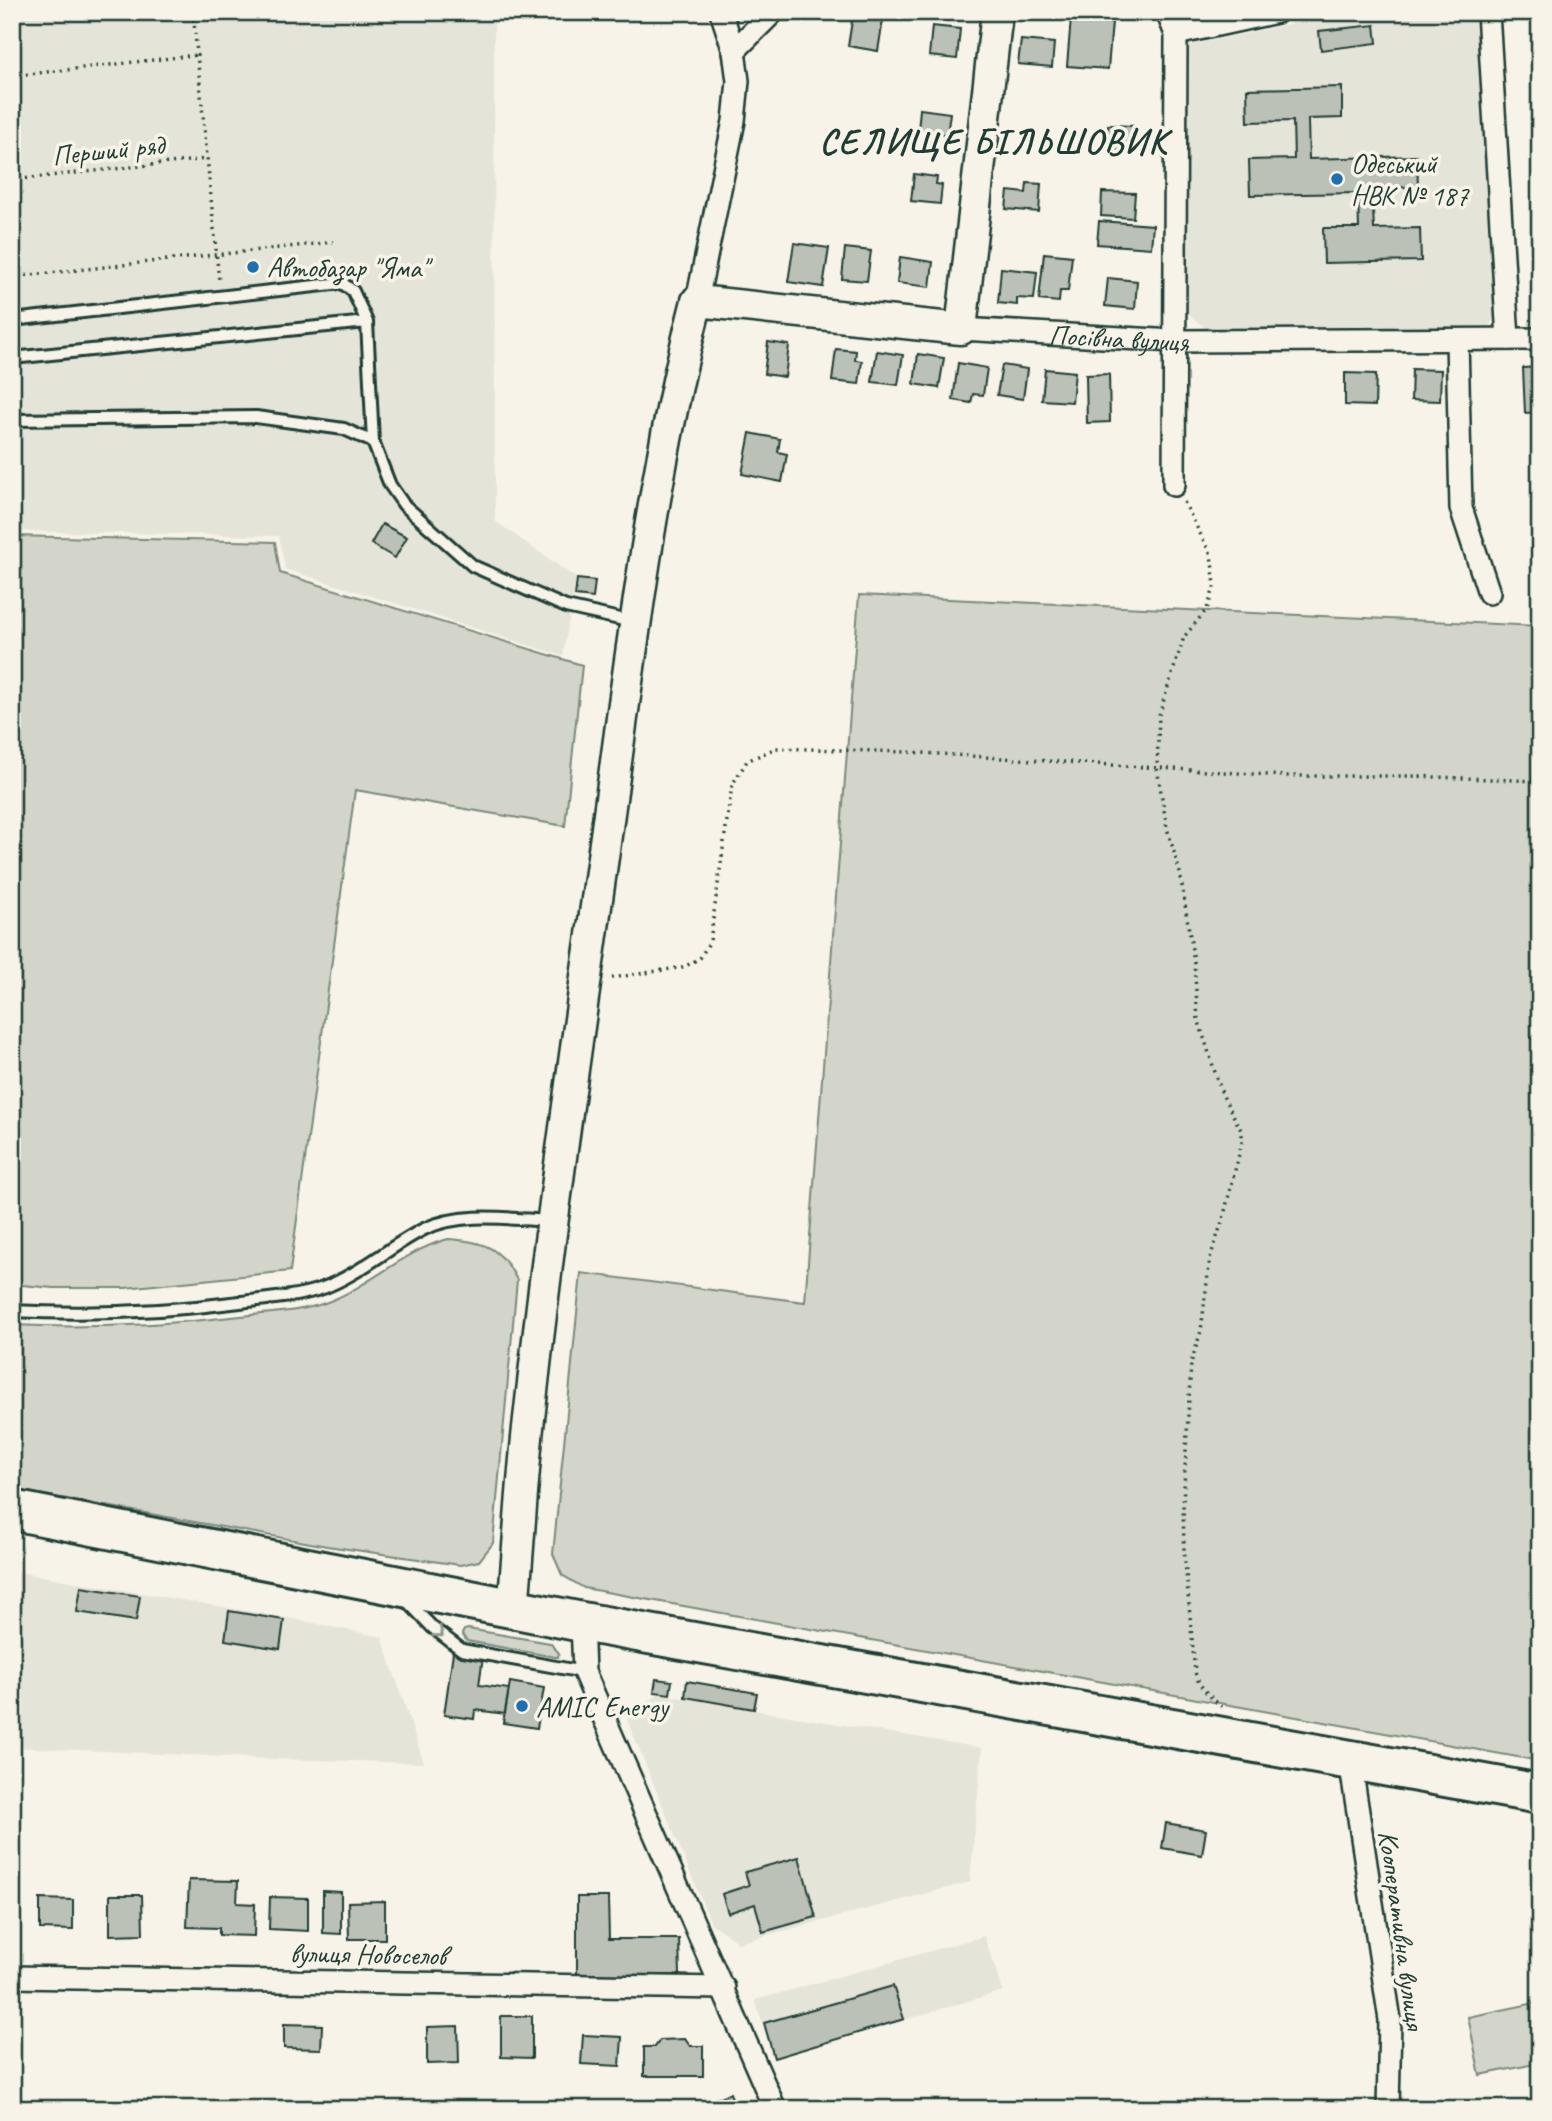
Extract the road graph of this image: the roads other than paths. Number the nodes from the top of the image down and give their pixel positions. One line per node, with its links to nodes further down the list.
1 (721, 12): 8 (street)
2 (773, 12): 8 (street)
3 (997, 12): 12 (street)
4 (1167, 12): 7 (street)
5 (1277, 12): 7 (street)
6 (1488, 12): 13 (street)
7 (1176, 34): 16 (street)
8 (734, 51): 9 (street)
9 (697, 300): 12 (street, Посівна вулиця); 22 (street)
10 (12, 320): 11 (lane)
11 (367, 322): 17 (lane); 19 (lane)
12 (961, 328): 16 (street, Посівна вулиця)
13 (1508, 339): 14 (street, Посівна вулиця); 15 (street, Посівна вулиця)
14 (1540, 339)
15 (1457, 340): 16 (street, Посівна вулиця); 21 (street)
16 (1175, 341): 20 (street)
17 (12, 358)
18 (12, 420): 19 (lane)
19 (373, 442): 22 (lane)
20 (1174, 485)
21 (1489, 593)
22 (636, 623): 23 (street)
23 (553, 1221): 24 (lane); 27 (street)
24 (12, 1311)
25 (12, 1510): 26 (highway)
26 (391, 1585): 27 (highway); 29 (lane, one-way to 29)
27 (513, 1609): 28 (highway)
28 (582, 1622): 29 (street); 30 (highway)
29 (584, 1672): 33 (street)
30 (1350, 1760): 31 (highway); 35 (street, Кооперативна вулиця)
31 (1540, 1794)
32 (12, 1977): 33 (street, вулиця Новоселов)
33 (724, 1988): 34 (street)
34 (775, 2109)
35 (1388, 2109)

